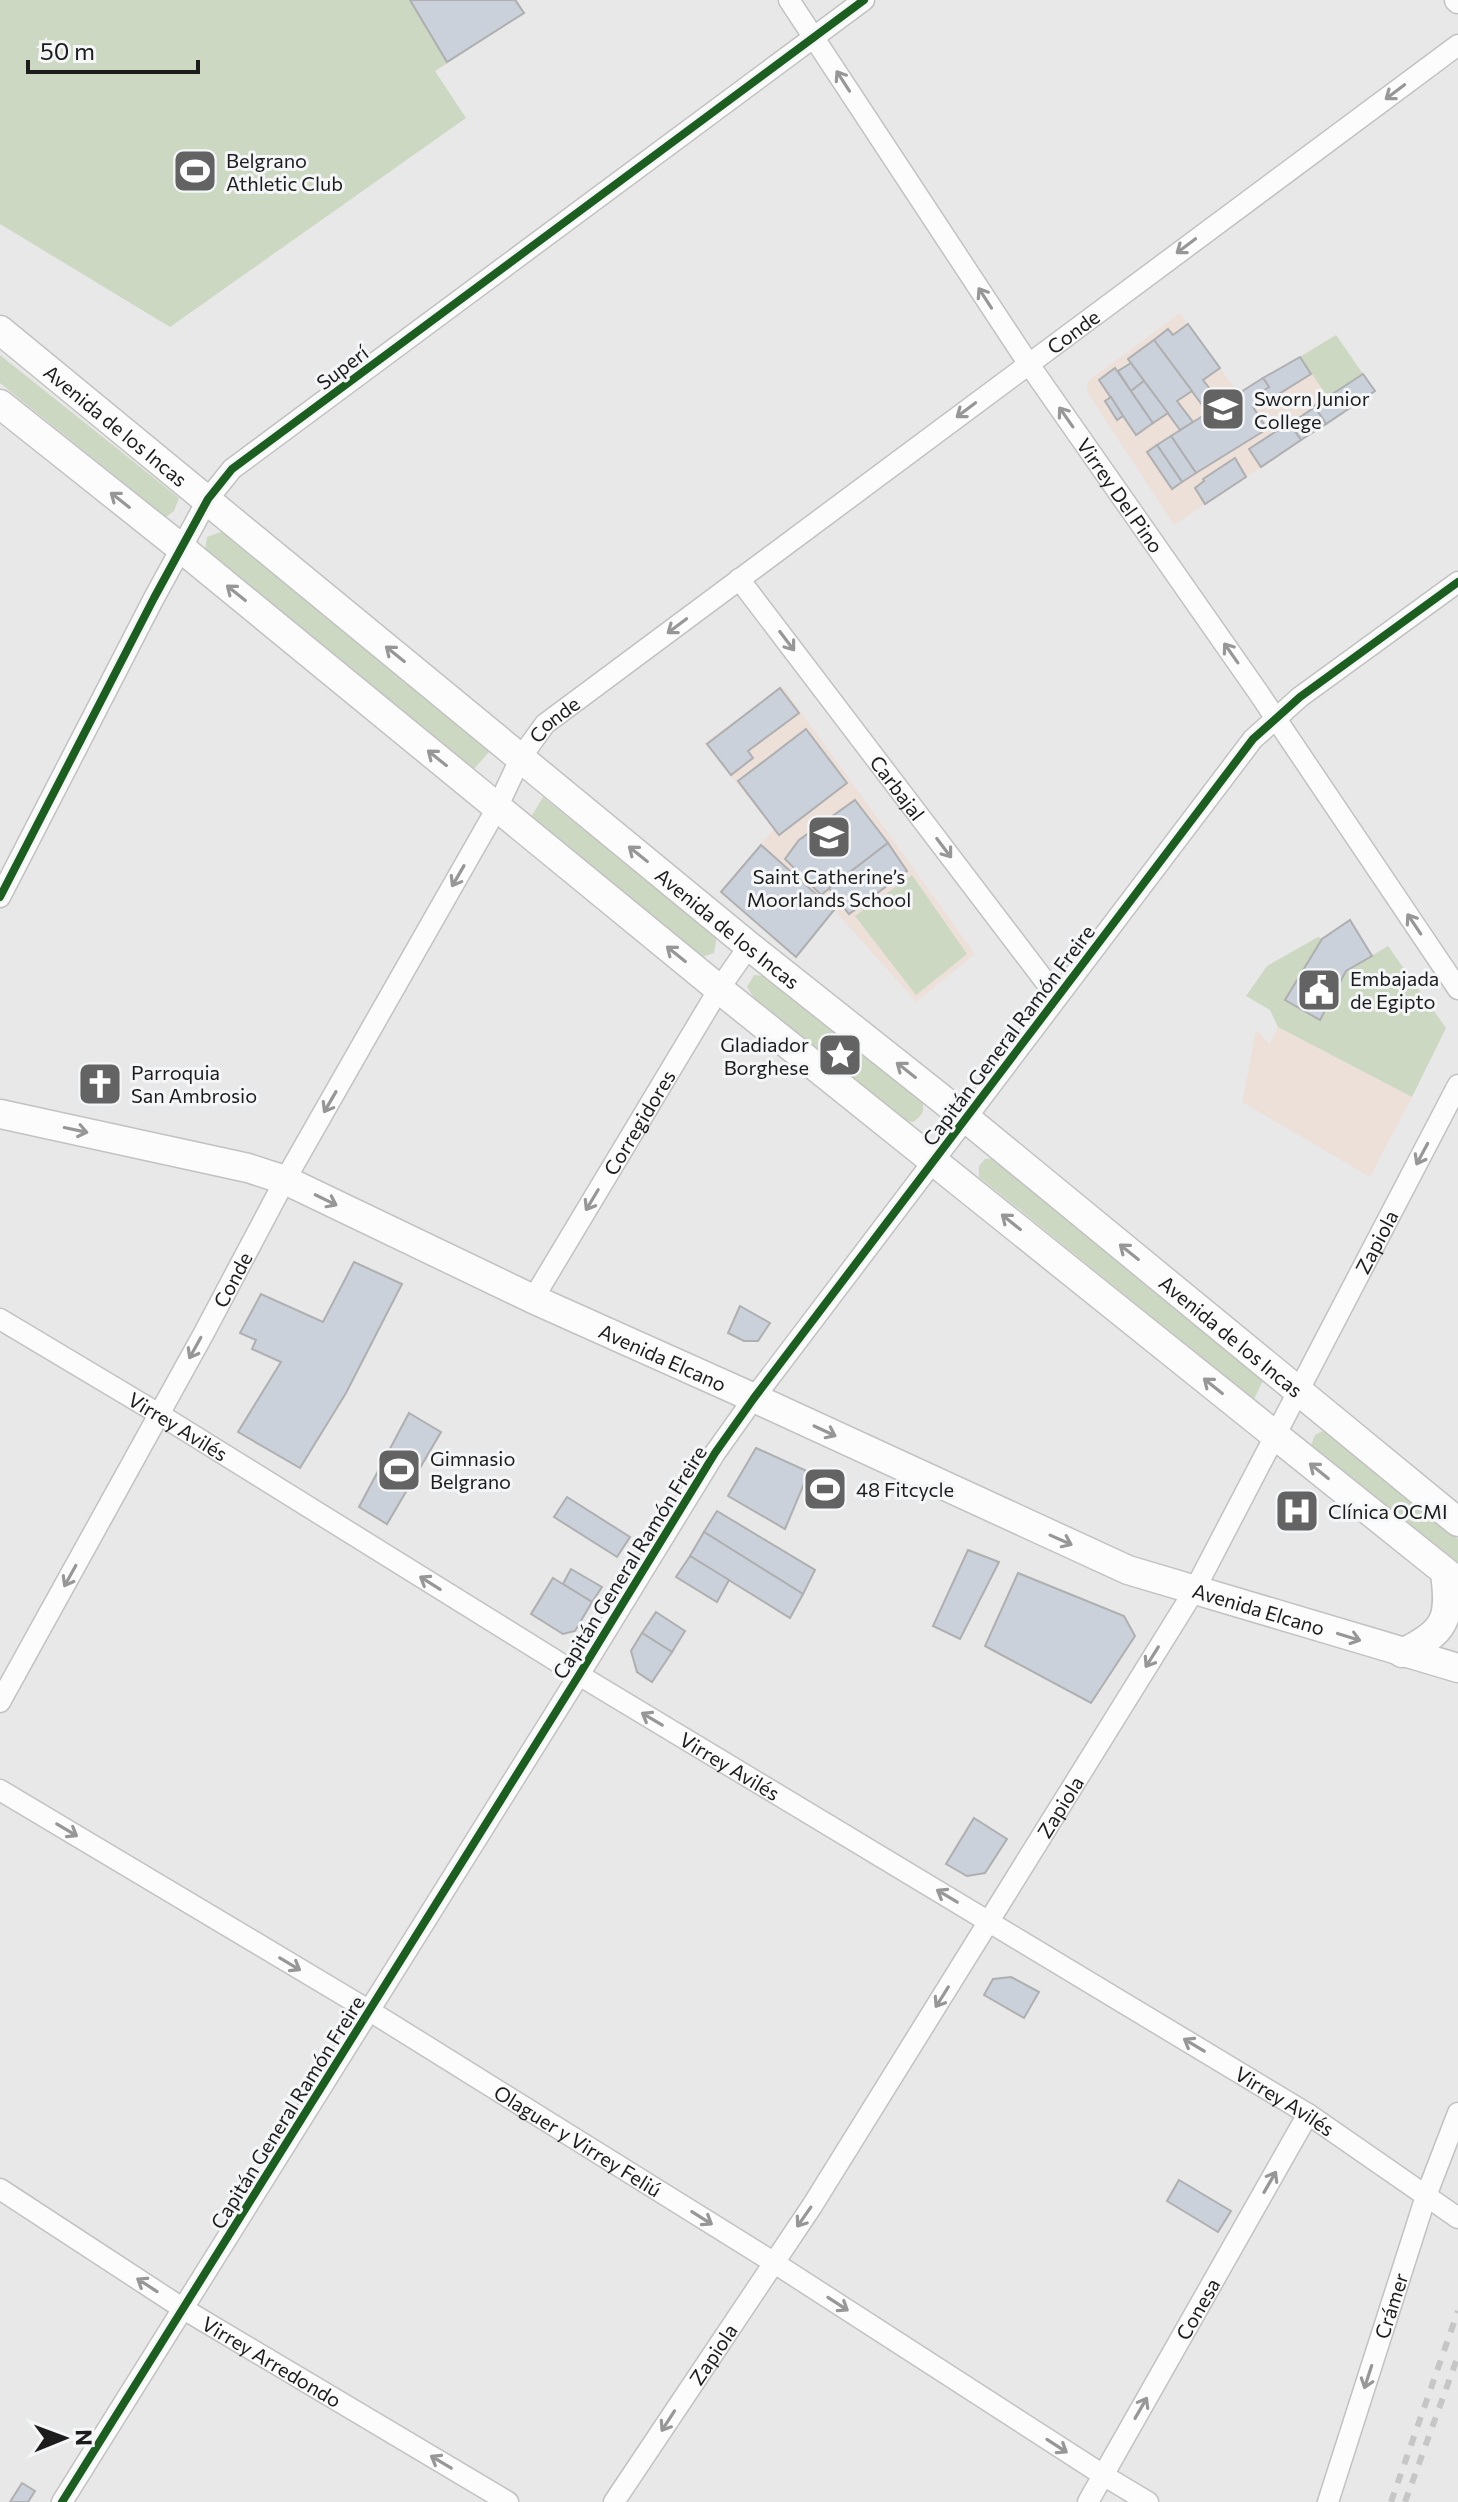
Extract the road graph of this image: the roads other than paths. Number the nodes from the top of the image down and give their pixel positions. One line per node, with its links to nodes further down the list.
1 (789, 0): 3 (street, Virrey Del Pino)
2 (864, 0): 3 (street, Superí)
3 (814, 38): 6 (street, Virrey Del Pino, one-way to 3); 8 (street, Superí)
4 (1458, 45): 6 (street, Conde, one-way to 6)
5 (0, 330): 8 (main road, Avenida de los Incas)
6 (1028, 363): 10 (street, Conde, one-way to 10); 12 (street, Virrey Del Pino, one-way to 6)
7 (0, 404): 9 (main road, one-way to 7)
8 (208, 499): 9 (street, Superí); 13 (main road, Avenida de los Incas, one-way to 8)
9 (181, 548): 14 (main road, one-way to 9); 15 (street, Superí)
10 (739, 579): 13 (street, Conde, one-way to 13); 19 (street, Carbajal, one-way to 19)
11 (1458, 582): 12 (street, Capitán General Ramón Freire)
12 (1275, 718): 18 (street, Virrey Del Pino, one-way to 12); 19 (street, Capitán General Ramón Freire)
13 (521, 757): 14 (street, Conde); 16 (main road, Avenida de los Incas, one-way to 13)
14 (497, 808): 17 (main road, one-way to 14); 24 (street, Conde, one-way to 24)
15 (0, 897)
16 (749, 946): 17 (street, Corregidores); 22 (main road, Avenida de los Incas, one-way to 16)
17 (719, 989): 23 (main road); 25 (street, Corregidores, one-way to 25)
18 (1458, 989)
19 (1057, 997): 22 (street, Capitán General Ramón Freire)
20 (1458, 1085): 27 (street, Zapiola, one-way to 27)
21 (0, 1114): 24 (main road, Avenida Elcano, one-way to 24)
22 (967, 1119): 23 (street, Capitán General Ramón Freire); 27 (main road, Avenida de los Incas, one-way to 22)
23 (933, 1160): 28 (street, Capitán General Ramón Freire); 30 (main road, one-way to 23)
24 (285, 1180): 25 (main road, Avenida Elcano, one-way to 25); 29 (street, Conde, one-way to 29)
25 (533, 1299): 28 (main road, Avenida Elcano)
26 (0, 1319): 29 (street, Virrey Avilés)
27 (1297, 1390): 30 (street, Zapiola); 31 (main road, Avenida de los Incas)
28 (754, 1398): 33 (main road, Avenida Elcano, one-way to 33); 36 (street, Capitán General Ramón Freire)
29 (159, 1414): 36 (street, Virrey Avilés, one-way to 29); 37 (street, Conde, one-way to 37)
30 (1274, 1435): 32 (main road, one-way to 30); 33 (street, Zapiola)
31 (1458, 1522)
32 (1452, 1578): 34 (main road)
33 (1194, 1591): 34 (main road, Avenida Elcano, one-way to 34); 39 (street, Zapiola, one-way to 39)
34 (1402, 1653): 35 (main road, Avenida Elcano)
35 (1458, 1668)
36 (579, 1675): 39 (street, Virrey Avilés, one-way to 36); 40 (street, Capitán General Ramón Freire)
37 (0, 1702)
38 (0, 1790): 40 (street, Olaguer y Virrey Feliú, one-way to 40)
39 (989, 1922): 42 (street, Virrey Avilés, one-way to 39); 46 (street, Zapiola, one-way to 46)
40 (370, 2011): 46 (street, Olaguer y Virrey Feliú, one-way to 46); 47 (street, Capitán General Ramón Freire)
41 (1458, 2113): 44 (street, Crámer)
42 (1308, 2114): 44 (street, Virrey Avilés); 48 (street, Conesa, one-way to 42)
43 (0, 2189): 47 (street, Virrey Arredondo, one-way to 43)
44 (1426, 2196): 45 (street, Virrey Avilés); 54 (street, Crámer, one-way to 54)
45 (1458, 2218)
46 (773, 2262): 48 (street, Olaguer y Virrey Feliú, one-way to 48); 51 (street, Zapiola, one-way to 51)
47 (182, 2308): 49 (street, Capitán General Ramón Freire); 50 (street, Virrey Arredondo, one-way to 47)
48 (1103, 2475): 52 (street, Conesa); 53 (street, Olaguer y Virrey Feliú)
49 (62, 2502)
50 (508, 2502)
51 (614, 2502)
52 (1088, 2502)
53 (1148, 2502)
54 (1328, 2502)

